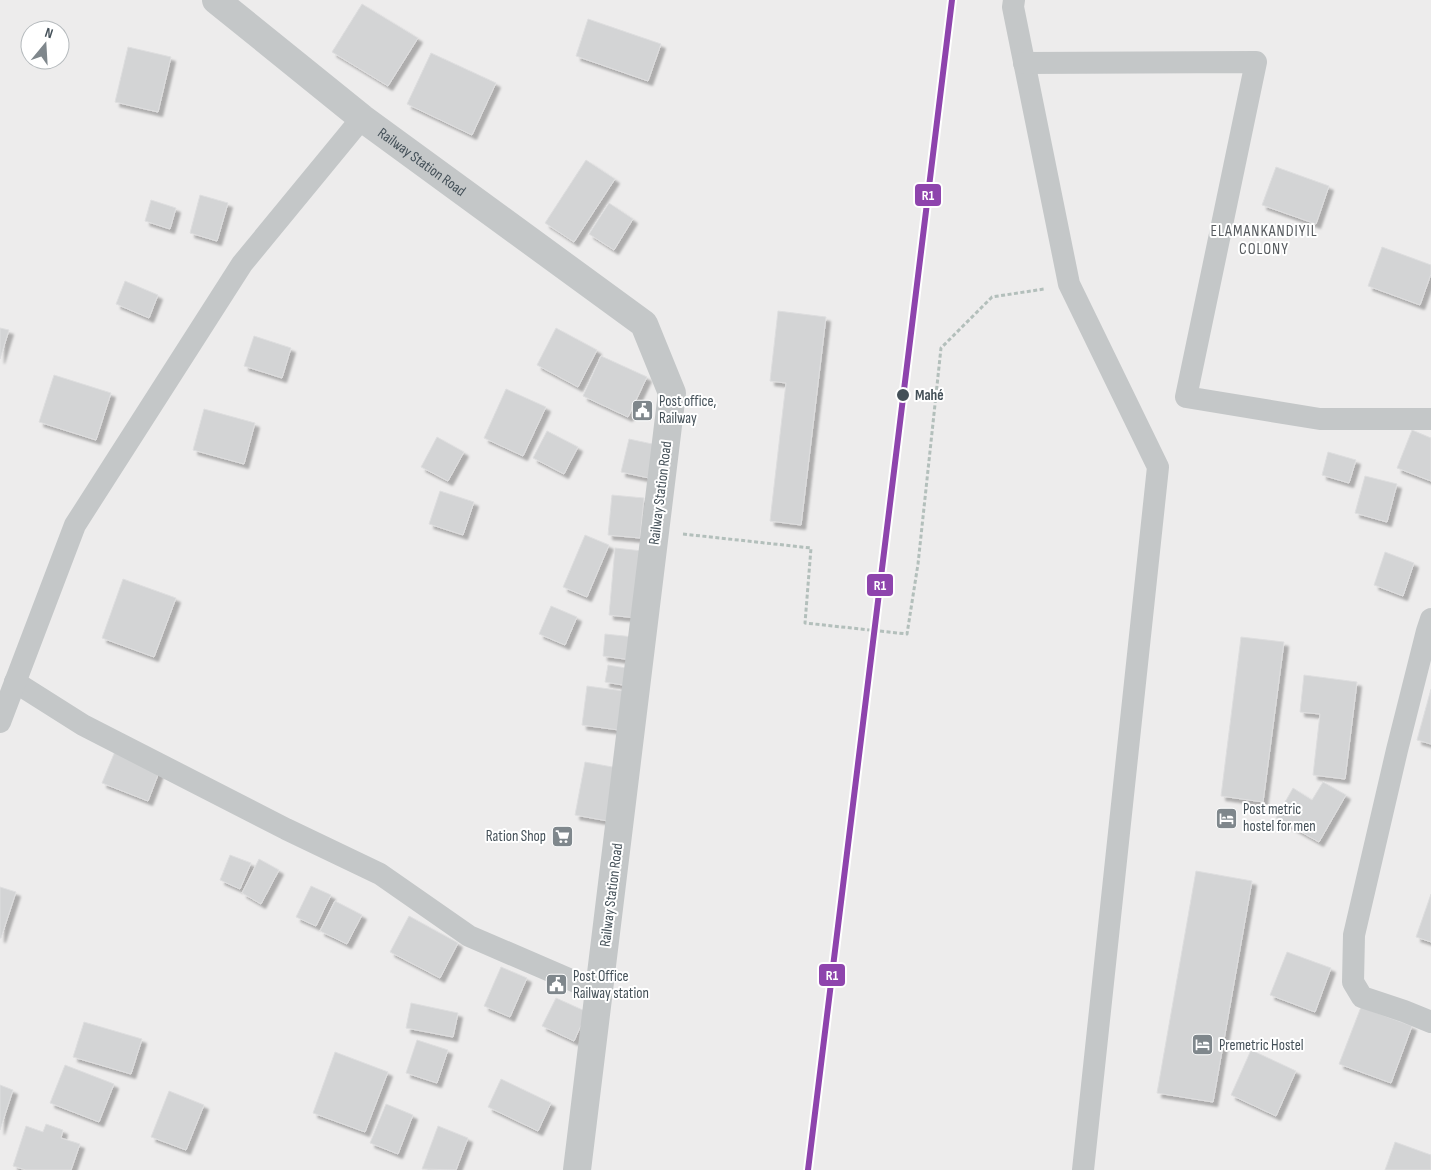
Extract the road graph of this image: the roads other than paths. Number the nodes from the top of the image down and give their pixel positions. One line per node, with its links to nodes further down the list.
1 (216, 0): 4 (street, Railway Station Road)
2 (1014, 0): 3 (street)
3 (1024, 63): 5 (street); 12 (street)
4 (362, 118): 7 (street); 9 (street, Railway Station Road)
5 (1431, 419)
6 (1431, 619): 10 (street)
7 (15, 682): 8 (street); 9 (street)
8 (0, 722)
9 (599, 992): 11 (street, Railway Station Road)
10 (1431, 1022)
11 (576, 1170)
12 (1083, 1170)

